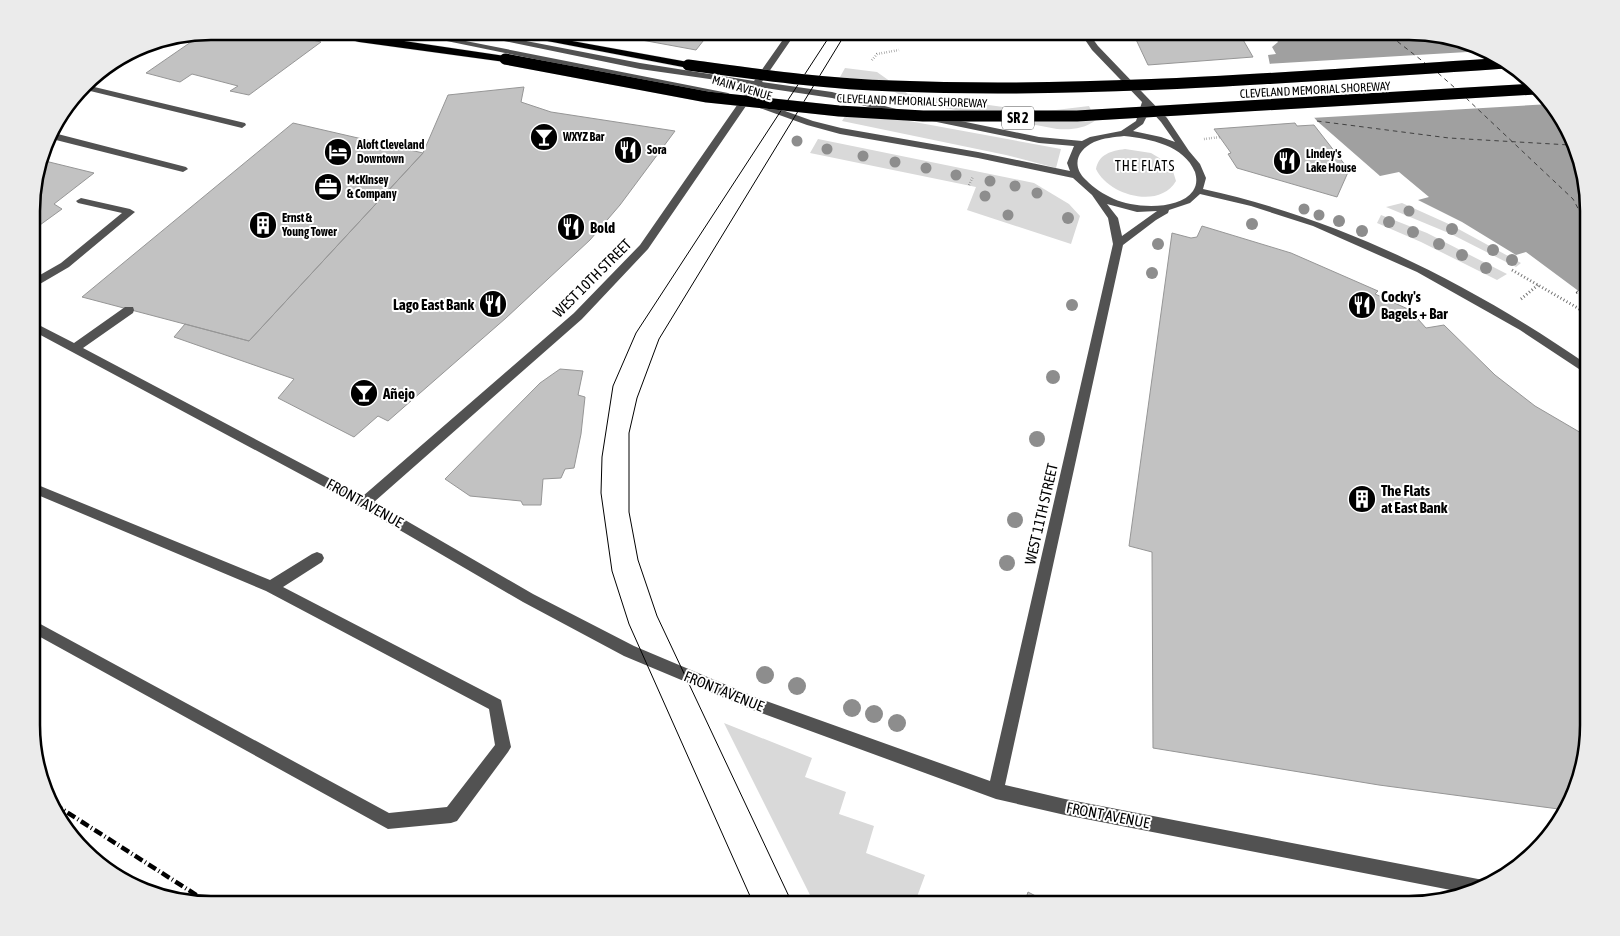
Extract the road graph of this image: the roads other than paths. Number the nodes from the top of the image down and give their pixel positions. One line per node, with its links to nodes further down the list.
1 (366, 40): 8 (highway)
2 (423, 40): 8 (highway, CLEVELAND MEMORIAL SHOREWAY / SR 2)
3 (448, 40): 14 (street, MAIN AVENUE)
4 (506, 40): 10 (street, MAIN AVENUE)
5 (551, 40): 9 (highway, CLEVELAND MEMORIAL SHOREWAY / SR 2, bridge)
6 (787, 40): 10 (street, WEST 10TH STREET)
7 (1089, 40): 13 (street)
8 (504, 59): 12 (highway, CLEVELAND MEMORIAL SHOREWAY / SR 2, bridge)
9 (1497, 65)
10 (758, 84): 14 (street, WEST 10TH STREET); 18 (street, MAIN AVENUE)
11 (91, 89): 15 (street)
12 (1530, 90)
13 (1142, 96): 16 (street); 19 (street)
14 (746, 100): 21 (street, MAIN AVENUE); 33 (street, WEST 10TH STREET)
15 (242, 125)
16 (1124, 133): 18 (street); 19 (street)
17 (57, 137): 20 (street)
18 (1082, 144): 21 (street)
19 (1190, 157): 22 (street)
20 (183, 169)
21 (1074, 175): 23 (street)
22 (1198, 191): 25 (street); 31 (street)
23 (1096, 196): 25 (street); 26 (street, WEST 11TH STREET)
24 (81, 201): 27 (street)
25 (1174, 207): 26 (street)
26 (1118, 244): 37 (street, WEST 11TH STREET)
27 (40, 280)
28 (129, 310): 30 (street)
29 (40, 330): 30 (street, FRONT AVENUE)
30 (75, 348): 33 (street, FRONT AVENUE)
31 (1580, 366)
32 (40, 491): 35 (street)
33 (365, 502): 37 (street, FRONT AVENUE)
34 (317, 558): 35 (street)
35 (271, 587): 36 (street)
36 (40, 630)
37 (996, 791): 38 (street, FRONT AVENUE)
38 (1468, 885)

